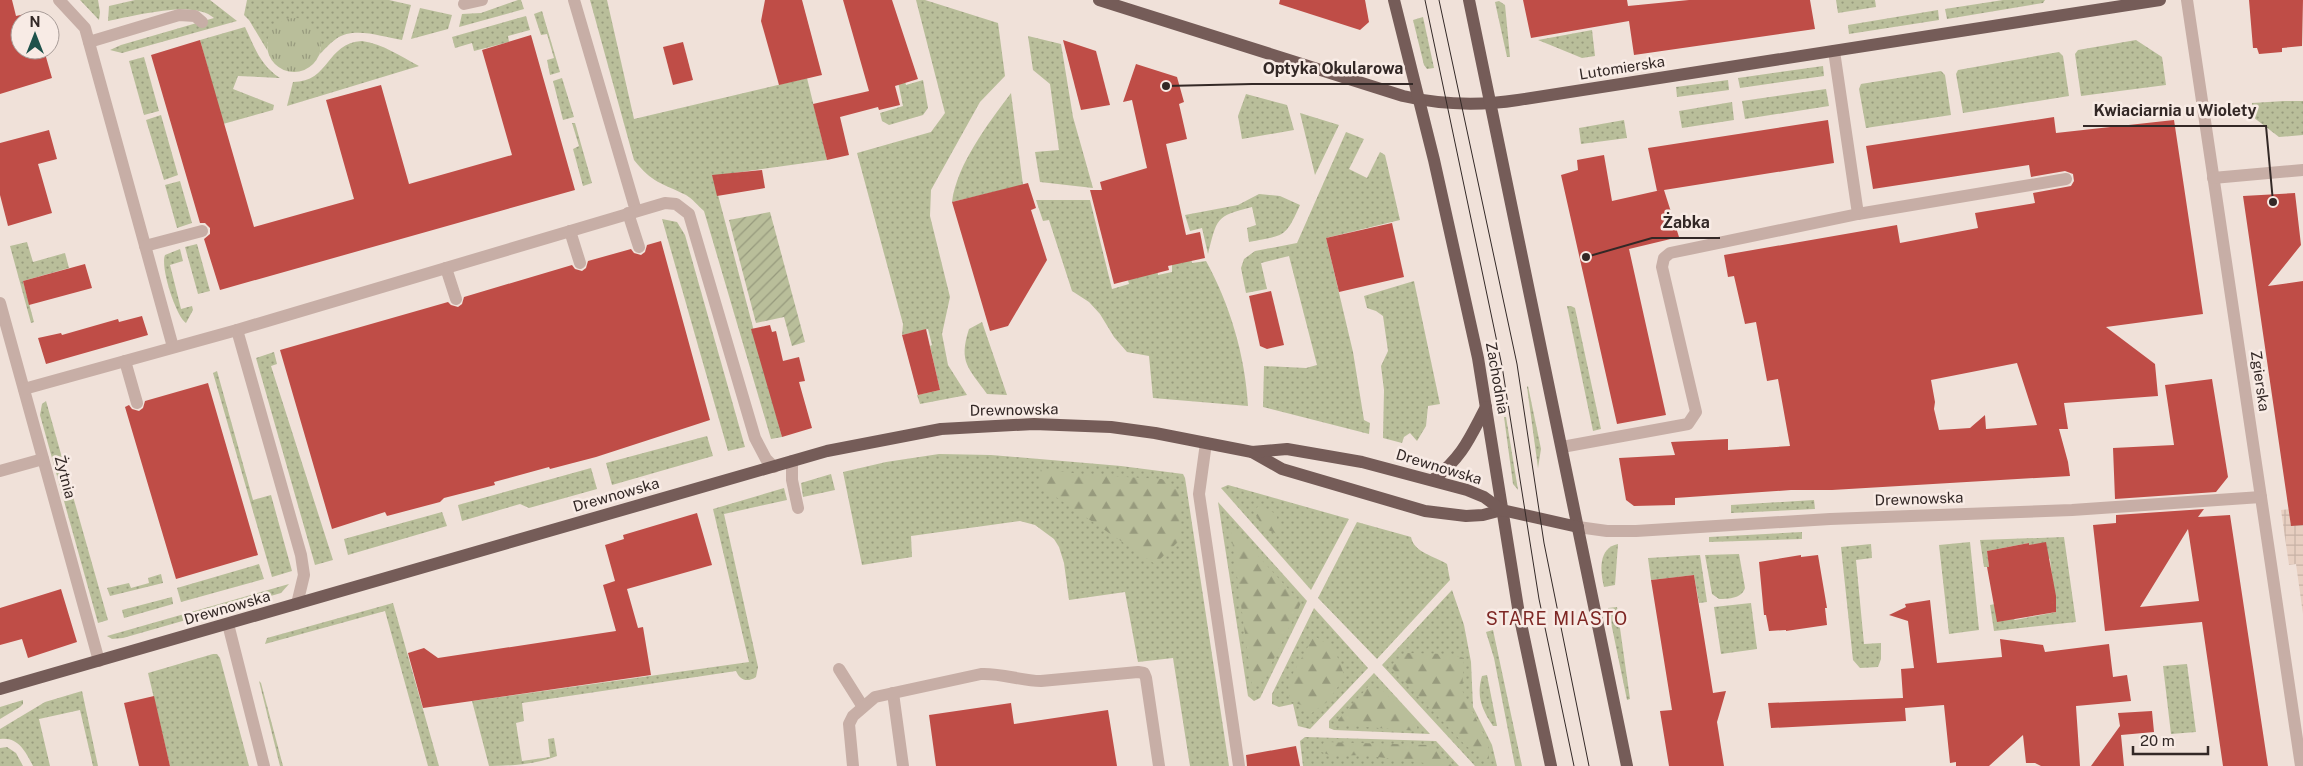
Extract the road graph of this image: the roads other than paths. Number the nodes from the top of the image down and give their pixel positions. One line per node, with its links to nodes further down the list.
1 (59, 0): 11 (street)
2 (482, 0): 9 (street)
3 (574, 0): 18 (street)
4 (1099, 0): 13 (main road, Lutomierska)
5 (1394, 0): 13 (main road, Zachodnia)
6 (1469, 0): 14 (main road)
7 (2160, 0): 12 (main road, Lutomierska)
8 (2187, 0): 16 (street, Zgierska)
9 (464, 4)
10 (202, 22): 11 (street)
11 (89, 42): 22 (street)
12 (1834, 51): 14 (main road, Lutomierska); 19 (street)
13 (1418, 99): 14 (main road, Lutomierska); 33 (main road, Zachodnia)
14 (1492, 104): 35 (main road)
15 (2303, 170): 16 (street)
16 (2213, 178): 42 (street, Zgierska)
17 (2066, 179): 19 (street)
18 (632, 212): 21 (street); 23 (street); 39 (street)
19 (1858, 214): 35 (street)
20 (202, 230): 22 (street)
21 (570, 230): 24 (street); 25 (street)
22 (145, 246): 29 (street)
23 (639, 247)
24 (580, 263)
25 (446, 268): 26 (street); 28 (street)
26 (456, 299)
27 (0, 303): 31 (street, Żytnia)
28 (237, 330): 29 (street); 46 (street)
29 (173, 347): 30 (street)
30 (125, 361): 31 (street); 32 (street)
31 (24, 389): 37 (street, Żytnia)
32 (137, 403)
33 (1486, 407): 41 (main road); 44 (main road, Zachodnia)
34 (1206, 443): 36 (main road, Drewnowska); 38 (main road, Drewnowska); 57 (street)
35 (1562, 447): 45 (main road)
36 (1252, 452): 41 (main road, Drewnowska); 44 (main road, Drewnowska)
37 (43, 459): 40 (street); 48 (street, Żytnia)
38 (792, 461): 39 (main road, Drewnowska); 43 (street)
39 (774, 467): 46 (main road, Drewnowska)
40 (0, 471)
41 (1434, 479): 44 (main road, Drewnowska)
42 (2261, 497): 45 (street, Drewnowska); 60 (street, Zgierska)
43 (798, 508)
44 (1502, 510): 45 (main road); 58 (main road, Zachodnia)
45 (1578, 527): 59 (main road)
46 (297, 604): 47 (main road, Drewnowska)
47 (228, 624): 48 (main road, Drewnowska); 53 (street)
48 (98, 661): 50 (main road, Drewnowska)
49 (839, 669): 52 (street)
50 (0, 689)
51 (894, 693): 52 (street); 55 (street); 56 (street)
52 (863, 707): 54 (street)
53 (264, 766)
54 (853, 766)
55 (904, 766)
56 (1159, 766)
57 (1239, 766)
58 (1551, 766)
59 (1627, 766)
60 (2301, 766)

